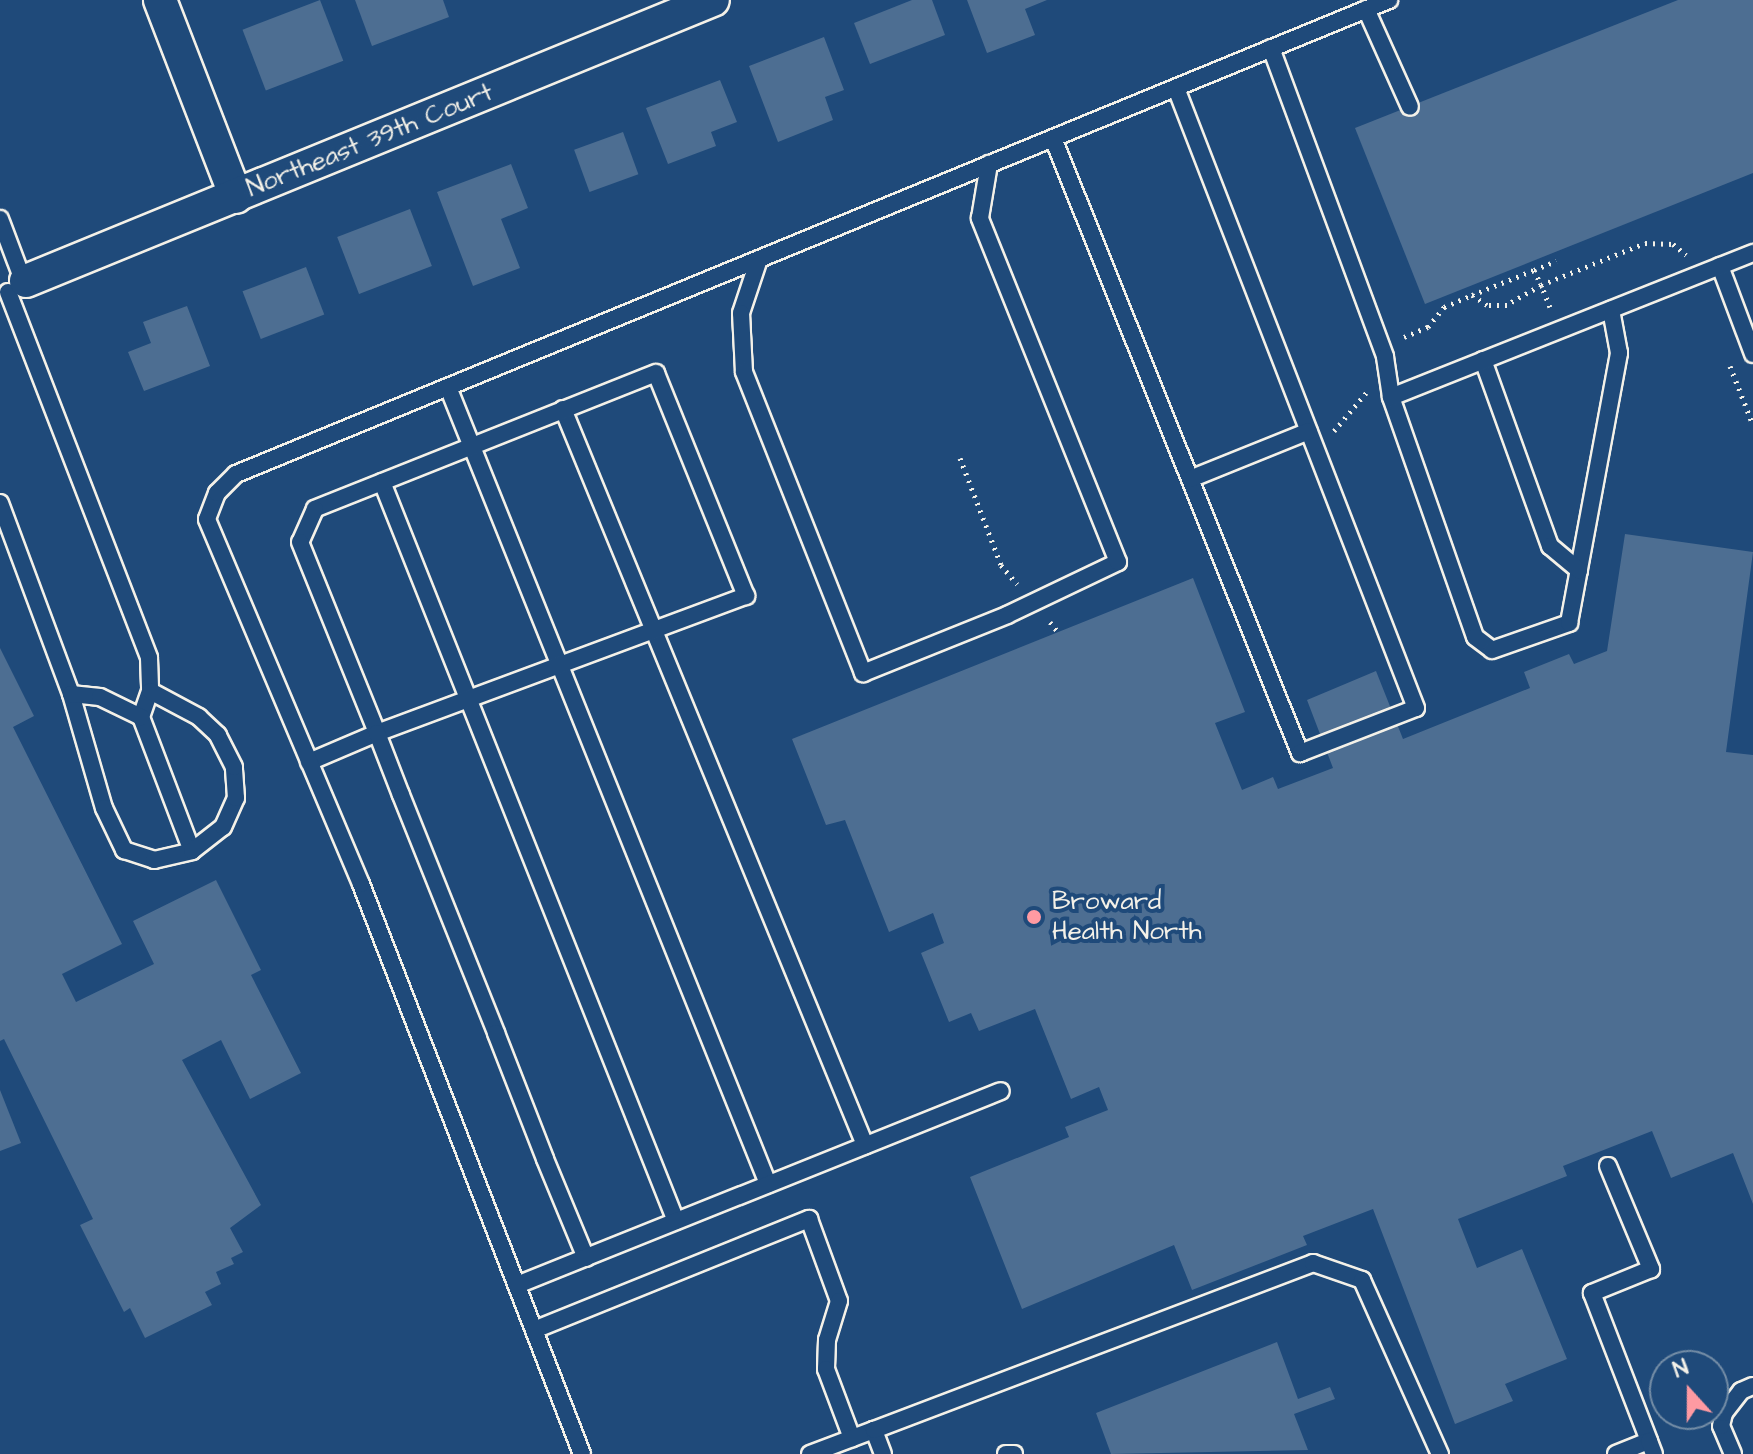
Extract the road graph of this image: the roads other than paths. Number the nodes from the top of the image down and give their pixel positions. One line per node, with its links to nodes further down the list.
1 (160, 0): 10 (street)
2 (713, 0): 10 (street, Northeast 39th Court)
3 (1389, 0): 4 (lane)
4 (1366, 9): 5 (lane); 7 (lane)
5 (1271, 48): 6 (lane); 20 (lane)
6 (1176, 88): 8 (lane); 22 (lane)
7 (1410, 107)
8 (1053, 138): 9 (lane); 24 (lane)
9 (989, 164): 13 (lane); 13 (lane)
10 (236, 197): 15 (street, Northeast 39th Court)
11 (0, 219): 15 (lane)
12 (1753, 253): 14 (lane)
13 (759, 259): 19 (lane)
14 (1720, 266): 16 (lane); 17 (lane)
15 (11, 290): 30 (lane)
16 (1611, 310): 18 (lane); 27 (lane)
17 (1753, 354)
18 (1483, 360): 20 (lane); 27 (lane)
19 (448, 387): 23 (lane); 35 (lane)
20 (1391, 397): 27 (lane)
21 (563, 409): 23 (lane); 28 (lane); 28 (lane)
22 (1309, 431): 24 (lane); 24 (lane)
23 (472, 446): 25 (lane); 29 (lane)
24 (1190, 479)
25 (382, 482): 32 (lane); 34 (lane)
26 (0, 503): 31 (lane)
27 (1579, 570)
28 (654, 631): 29 (lane); 38 (lane)
29 (560, 666): 32 (lane); 40 (lane)
30 (150, 691): 33 (lane); 36 (lane)
31 (71, 694): 33 (lane); 36 (lane)
32 (469, 699): 34 (lane); 41 (lane)
33 (141, 717): 36 (lane)
34 (377, 733): 35 (lane); 42 (lane)
35 (309, 762): 43 (lane)
36 (192, 851)
37 (1001, 1091): 38 (lane)
38 (865, 1145): 40 (lane)
39 (1608, 1166): 48 (lane)
40 (768, 1184): 41 (lane)
41 (676, 1221): 42 (lane)
42 (586, 1258): 43 (lane)
43 (517, 1285): 44 (lane)
44 (534, 1330): 47 (lane); 49 (lane)
45 (1753, 1386): 56 (lane)
46 (874, 1430): 47 (lane); 51 (lane); 54 (lane)
47 (852, 1438): 50 (lane)
48 (1651, 1448): 55 (lane)
49 (582, 1454)
50 (810, 1454)
51 (883, 1454)
52 (1006, 1454): 53 (lane)
53 (1014, 1454)
54 (1440, 1454)
55 (1616, 1454)
56 (1733, 1454)

